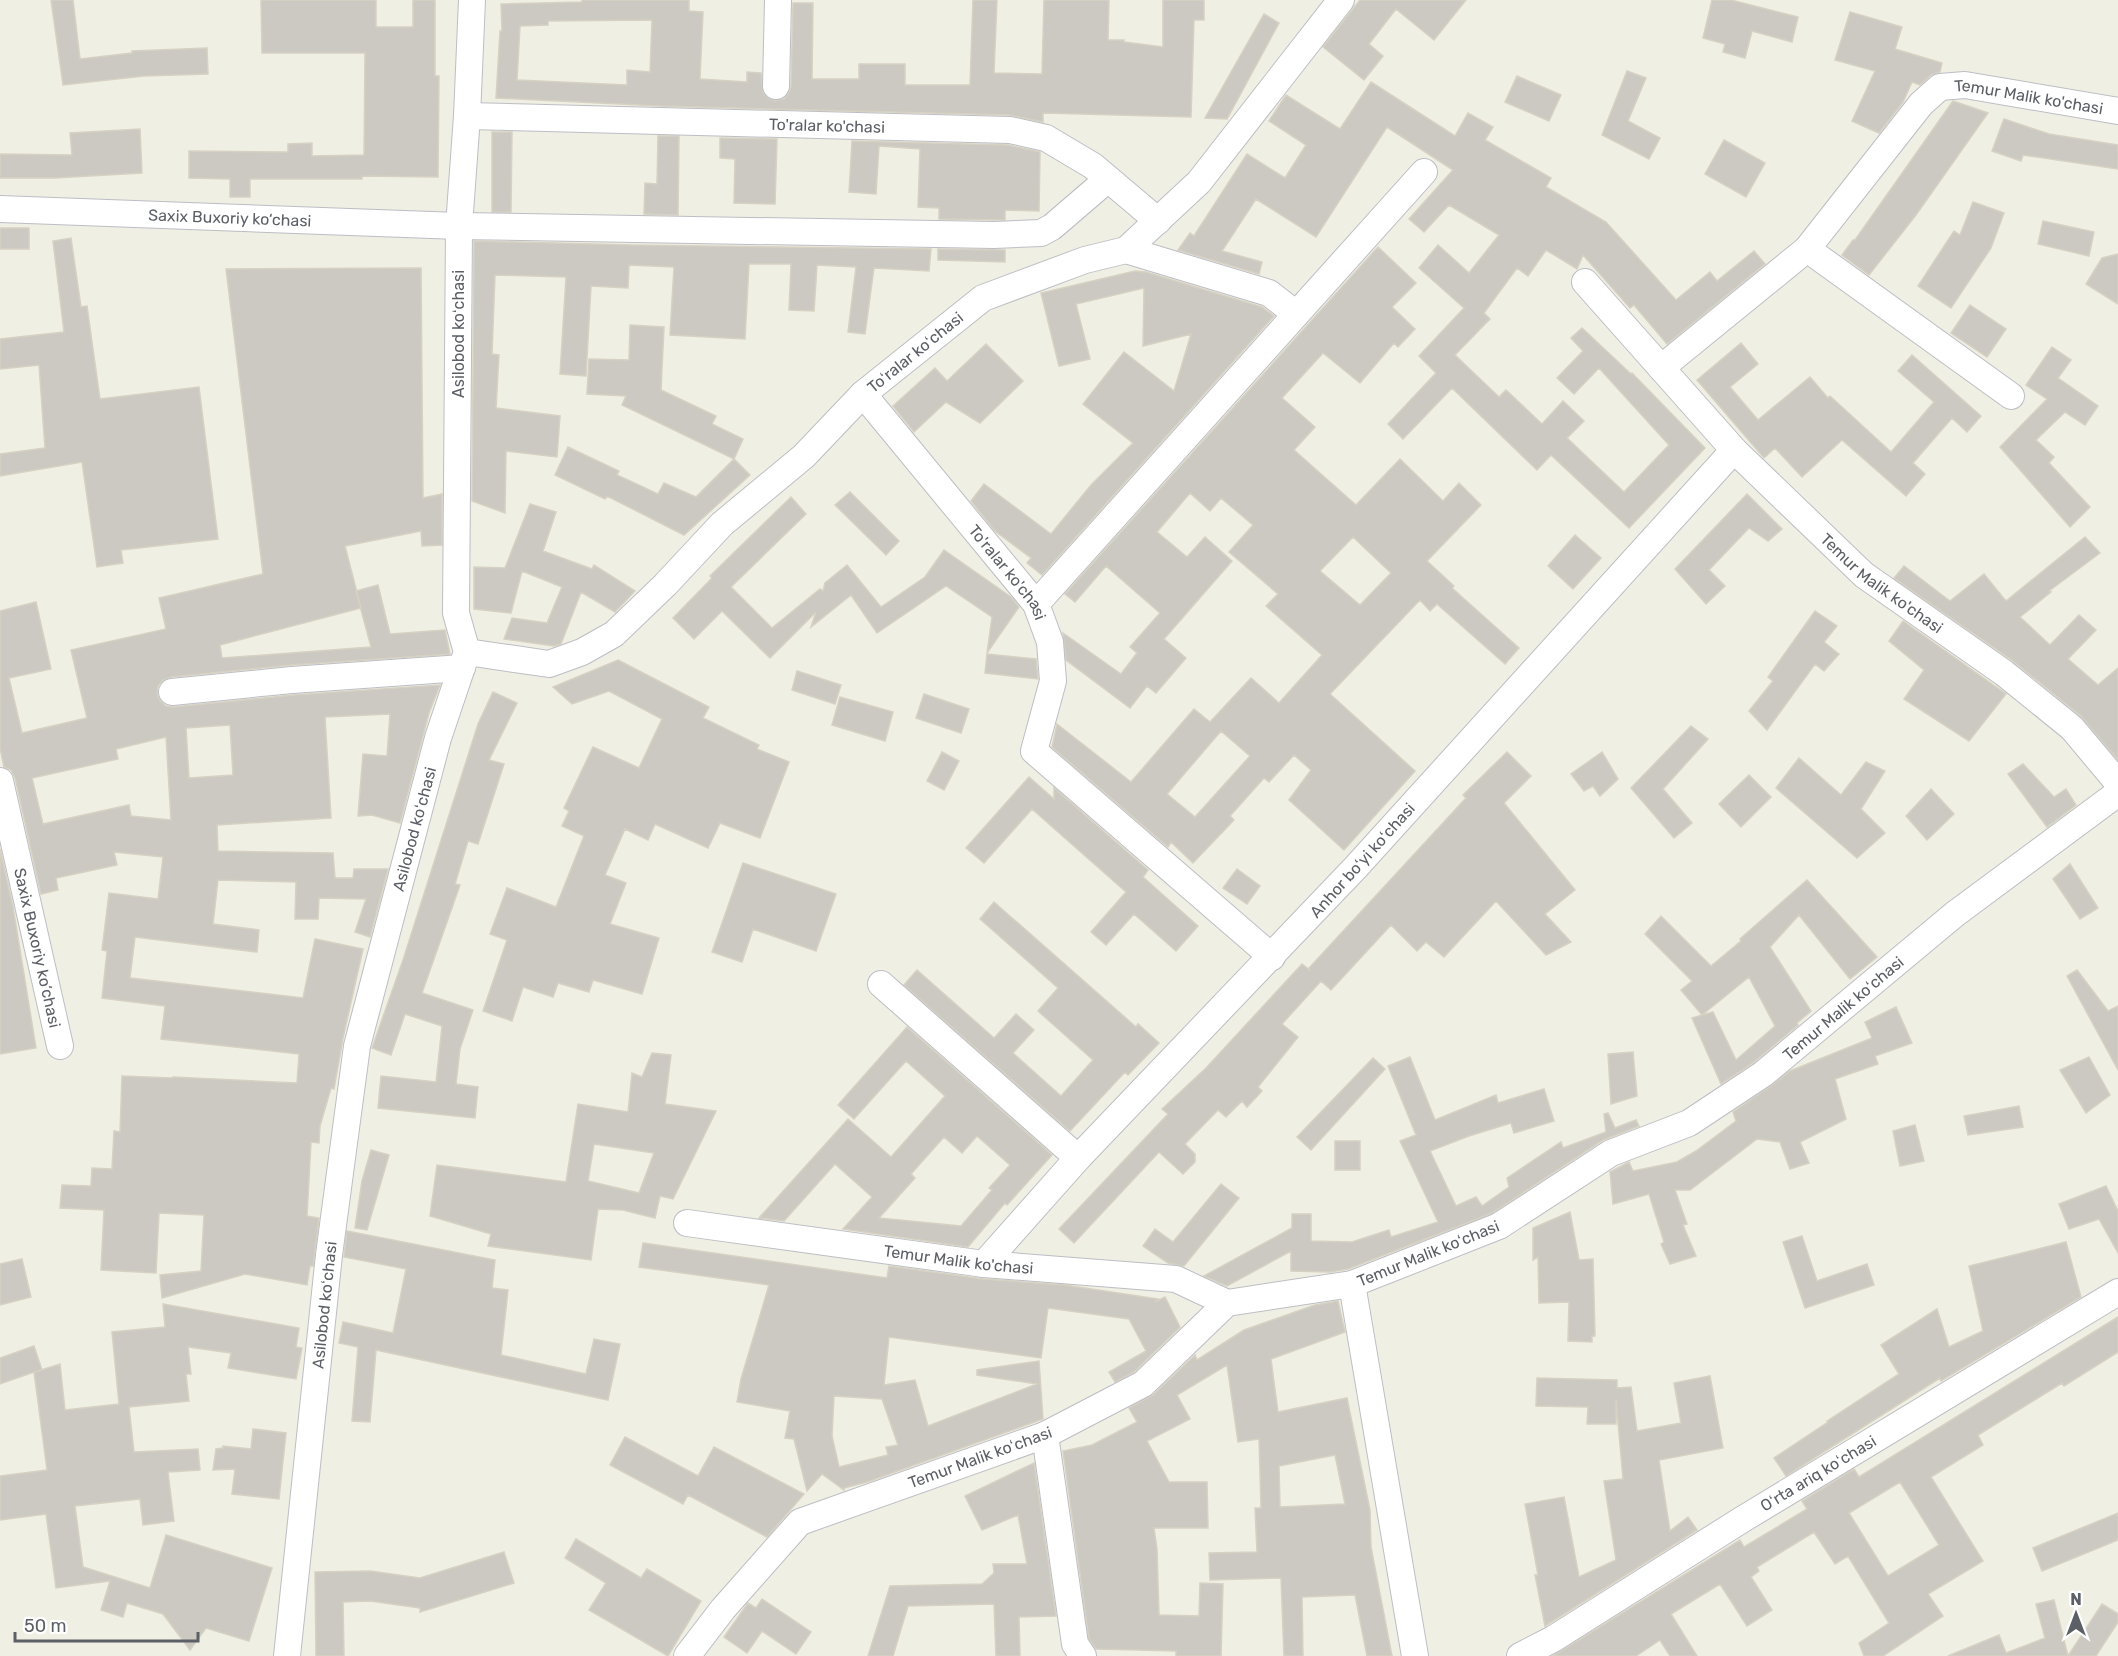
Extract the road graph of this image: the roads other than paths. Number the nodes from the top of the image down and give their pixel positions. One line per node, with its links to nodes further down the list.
1 (472, 0): 6 (street, Asilobod koʻchasi)
2 (778, 0): 4 (street)
3 (1341, 0): 10 (street, Toʻralar koʻchasi)
4 (776, 86)
5 (2118, 111): 12 (street, Temur Malik ko'chasi)
6 (467, 116): 8 (street, To'ralar ko'chasi); 11 (street, Asilobod koʻchasi)
7 (1424, 171): 15 (street)
8 (1108, 179): 10 (street, To'ralar ko'chasi); 11 (street, Saxix Buxoriy ko‘chasi)
9 (0, 209): 11 (street, Saxix Buxoriy ko‘chasi)
10 (1158, 221): 13 (street, Toʻralar koʻchasi)
11 (459, 226): 21 (street, Asilobod koʻchasi)
12 (1807, 249): 16 (street, Temur Malik ko'chasi); 18 (street)
13 (1126, 250): 15 (street); 17 (street, Toʻralar koʻchasi)
14 (1585, 282): 16 (street, Temur Malik ko'chasi)
15 (1296, 314): 20 (street)
16 (1661, 369): 19 (street, Temur Malik ko'chasi)
17 (863, 394): 20 (street, To'ralar ko'chasi); 21 (street, Toʻralar koʻchasi)
18 (2011, 396)
19 (1734, 450): 24 (street, Temur Malik ko'chasi); 26 (street, Anhor boʻyi koʻchasi)
20 (1036, 604): 26 (street, To'ralar ko'chasi)
21 (464, 660): 22 (street, Toʻralar koʻchasi); 36 (street, Asilobod koʻchasi)
22 (172, 692)
23 (0, 781): 28 (street, Saxix Buxoriy ko‘chasi)
24 (2118, 783)
25 (2118, 793): 32 (street, Temur Malik koʻchasi)
26 (1272, 957): 29 (street, Anhor boʻyi koʻchasi)
27 (880, 984): 29 (street)
28 (60, 1046)
29 (1078, 1158): 31 (street, Anhor boʻyi koʻchasi)
30 (687, 1223): 31 (street, Temur Malik ko'chasi)
31 (984, 1264): 34 (street, Temur Malik ko'chasi)
32 (1352, 1284): 34 (street, Temur Malik koʻchasi); 39 (street)
33 (2118, 1292): 40 (street, Oʻrta ariq koʻchasi)
34 (1227, 1303): 35 (street, Temur Malik koʻchasi)
35 (1045, 1435): 37 (street, Temur Malik koʻchasi); 38 (street)
36 (287, 1656)
37 (687, 1656)
38 (1083, 1656)
39 (1415, 1656)
40 (1520, 1656)

